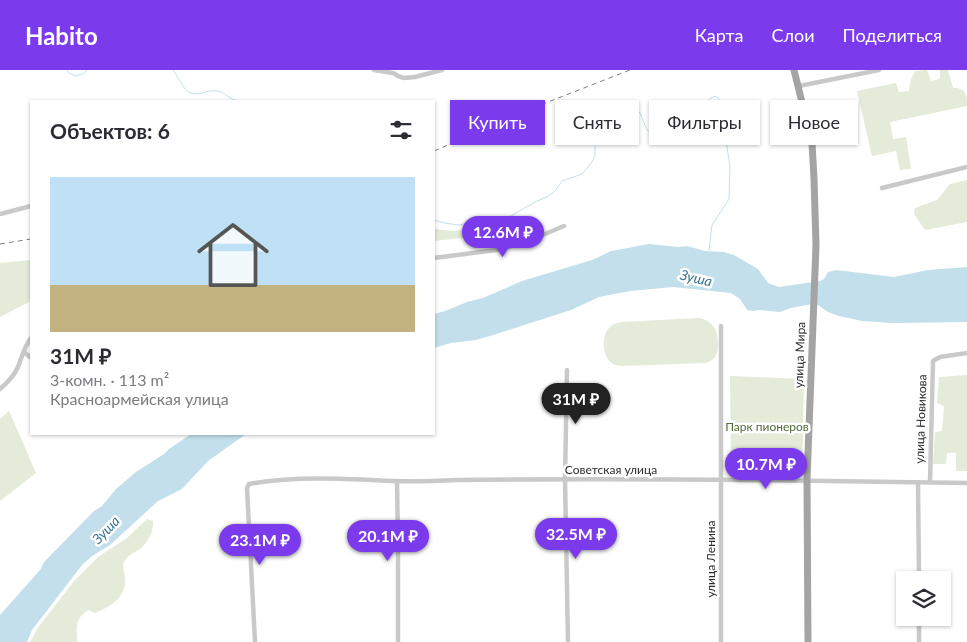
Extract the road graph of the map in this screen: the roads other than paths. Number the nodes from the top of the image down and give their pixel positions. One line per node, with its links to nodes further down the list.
1 (374, 70): 5 (street)
2 (442, 70): 5 (street)
3 (794, 70): 6 (main road, улица Мира)
4 (879, 70): 6 (street)
5 (393, 71)
6 (799, 86): 22 (main road, улица Мира)
7 (967, 167): 8 (street)
8 (882, 188)
9 (30, 206): 10 (street)
10 (0, 214)
11 (564, 226): 12 (street)
12 (435, 258)
13 (721, 326): 21 (street, улица Ленина)
14 (30, 340): 15 (street)
15 (24, 353): 17 (street); 19 (street)
16 (967, 353): 25 (street, улица Новикова)
17 (30, 357)
18 (567, 370): 20 (street)
19 (0, 390)
20 (565, 479): 21 (street, Советская улица); 23 (street, Советская улица); 31 (street)
21 (721, 480): 22 (street, Советская улица); 32 (street, улица Ленина)
22 (807, 480): 24 (street, Советская улица); 33 (main road, улица Мира)
23 (397, 481): 29 (street, Советская улица); 30 (street)
24 (918, 482): 25 (street, Советская улица); 27 (street)
25 (930, 482): 26 (street, Советская улица)
26 (967, 483)
27 (919, 571)
28 (919, 626): 34 (street)
29 (255, 642)
30 (398, 642)
31 (568, 642)
32 (721, 642)
33 (808, 642)
34 (919, 642)

